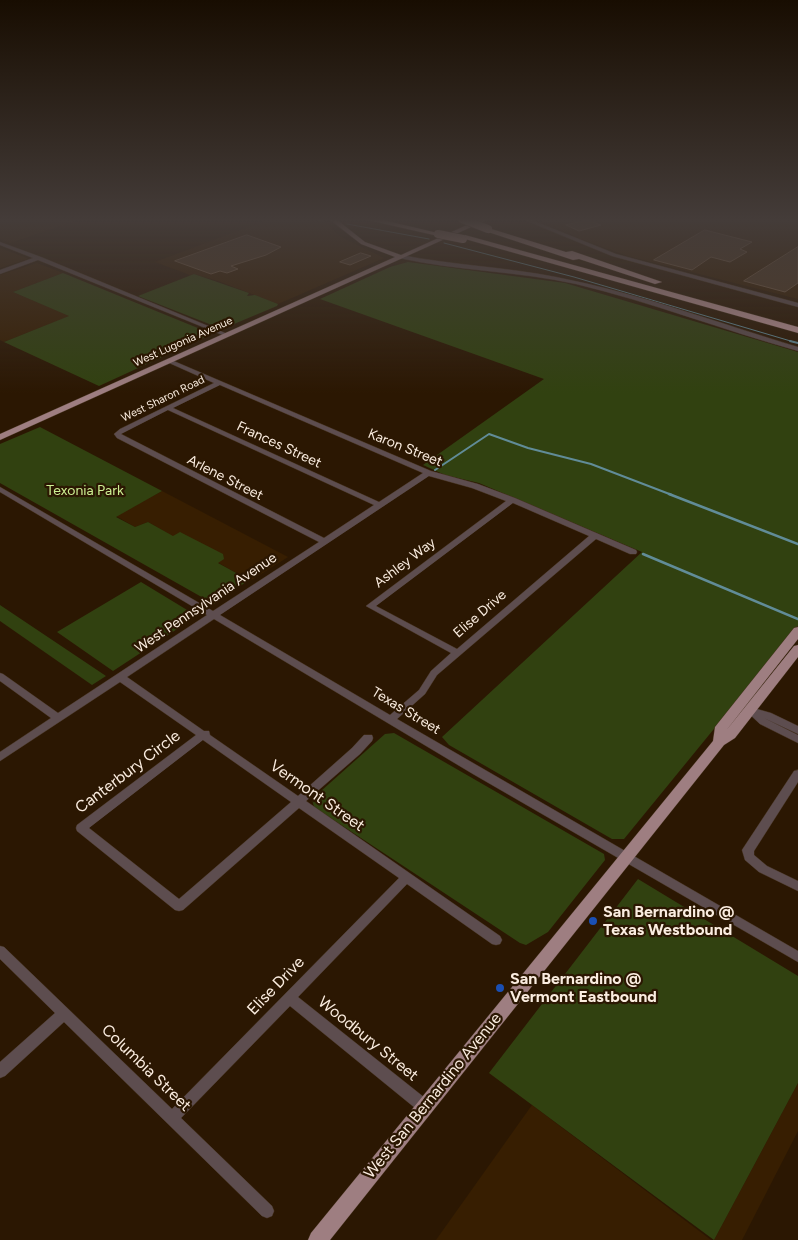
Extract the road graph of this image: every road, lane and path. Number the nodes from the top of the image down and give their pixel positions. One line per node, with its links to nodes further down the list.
1 (85, 277): 10 (street)
2 (357, 277): 10 (main road, West Lugonia Avenue)
3 (544, 277): 11 (street)
4 (608, 277): 9 (highway, bridge)
5 (642, 277): 8 (highway)
6 (692, 277): 7 (street)
7 (798, 305)
8 (798, 320)
9 (798, 330)
10 (227, 335): 12 (main road, West Lugonia Avenue)
11 (798, 349)
12 (169, 361): 13 (street, Karon Street); 16 (main road, West Lugonia Avenue)
13 (219, 383): 14 (street, West Sharon Road); 17 (street, Karon Street)
14 (168, 408): 15 (street, West Sharon Road); 20 (street, Frances Street)
15 (117, 434): 22 (street, Arlene Street)
16 (0, 437)
17 (428, 473): 19 (street, Karon Street); 20 (street, West Pennsylvania Avenue)
18 (0, 489): 24 (street, Texas Street)
19 (512, 500): 21 (street, Karon Street); 27 (street, Ashley Way)
20 (379, 504): 22 (street, West Pennsylvania Avenue)
21 (594, 536): 23 (street, Karon Street); 27 (street, Elise Drive)
22 (324, 541): 24 (street, West Pennsylvania Avenue)
23 (633, 552)
24 (214, 615): 30 (street, West Pennsylvania Avenue); 33 (street, Texas Street)
25 (798, 631): 28 (main road, West San Bernardino Avenue)
26 (798, 649): 31 (main road, West San Bernardino Avenue)
27 (458, 653): 33 (street, Elise Drive)
28 (778, 656): 31 (main road); 38 (main road, West San Bernardino Avenue)
29 (0, 676): 32 (street)
30 (120, 677): 32 (street, West Pennsylvania Avenue); 35 (street, Vermont Street)
31 (750, 710): 34 (street); 37 (street); 38 (main road, West San Bernardino Avenue)
32 (58, 718): 39 (street, West Pennsylvania Avenue)
33 (391, 719): 42 (street, Texas Street)
34 (798, 730)
35 (205, 734): 41 (street, Vermont Street); 41 (street, Canterbury Circle)
36 (368, 738): 41 (street)
37 (798, 740)
38 (719, 742): 42 (main road, West San Bernardino Avenue)
39 (0, 757)
40 (798, 774): 44 (street)
41 (299, 801): 43 (street, Vermont Street)
42 (628, 857): 47 (street, Texas Street); 51 (main road, West San Bernardino Avenue)
43 (406, 878): 45 (street, Vermont Street); 48 (street, Elise Drive)
44 (798, 886)
45 (496, 940)
46 (0, 951): 49 (street, Columbia Street)
47 (798, 957)
48 (290, 997): 51 (street, Woodbury Street); 52 (street, Elise Drive)
49 (64, 1013): 50 (street); 52 (street, Columbia Street)
50 (0, 1071)
51 (425, 1108): 54 (main road, West San Bernardino Avenue)
52 (172, 1118): 53 (street, Columbia Street)
53 (267, 1211)
54 (318, 1240)

